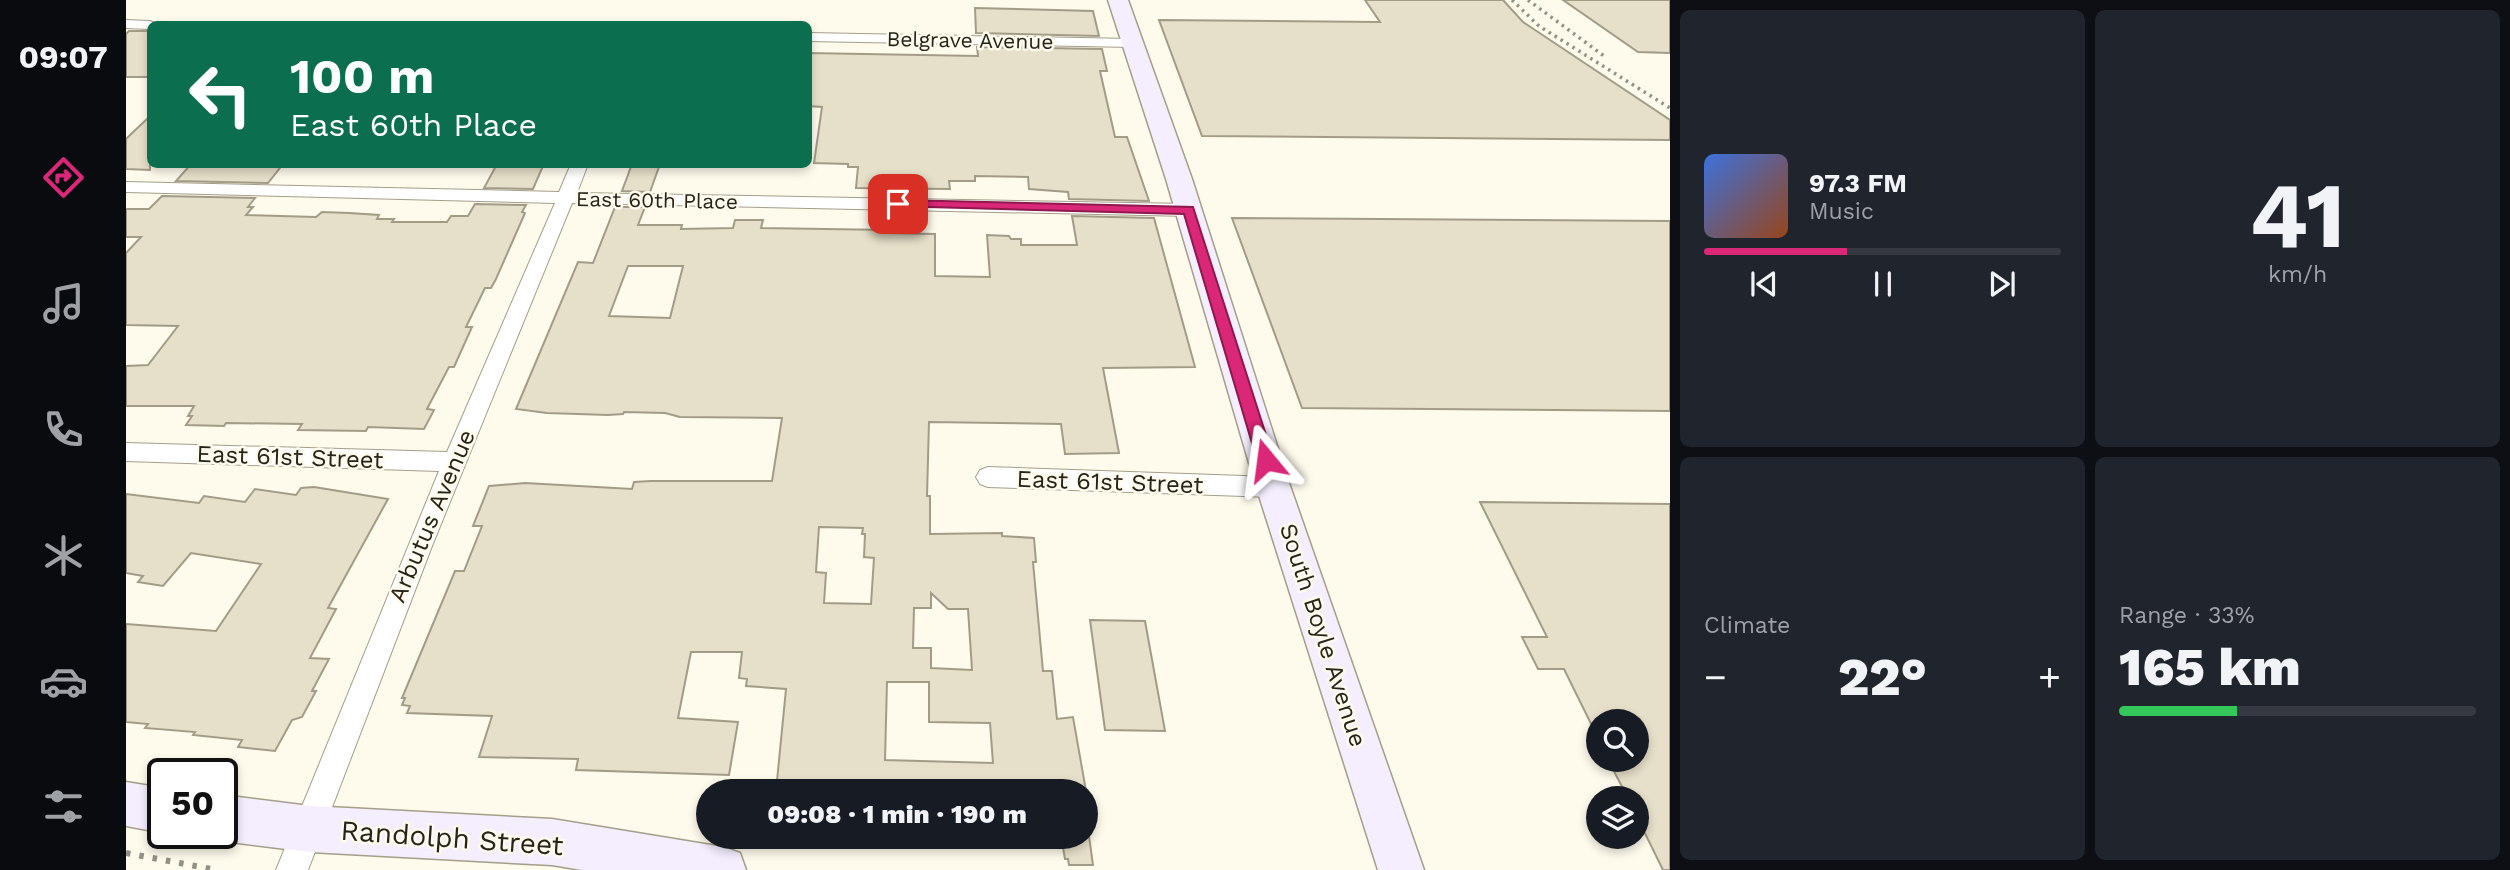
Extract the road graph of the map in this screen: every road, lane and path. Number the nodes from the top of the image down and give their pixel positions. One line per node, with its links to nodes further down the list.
1 (1118, 0): 5 (main road, South Boyle Avenue)
2 (126, 24): 3 (street)
3 (147, 25)
4 (812, 37): 5 (street, Belgrave Avenue)
5 (1132, 43): 9 (main road, South Boyle Avenue)
6 (578, 168): 8 (street, Arbutus Avenue)
7 (126, 187): 8 (street, East 60th Place)
8 (566, 198): 9 (street, East 60th Place); 11 (street, Arbutus Avenue)
9 (1189, 210): 13 (main road, South Boyle Avenue)
10 (126, 452): 11 (street, East 61st Street)
11 (454, 462): 17 (street, Arbutus Avenue)
12 (988, 477): 13 (street, East 61st Street)
13 (1274, 487): 20 (main road, South Boyle Avenue)
14 (126, 804): 15 (main road)
15 (147, 808)
16 (238, 820): 17 (main road, Randolph Street)
17 (310, 830): 18 (street, Arbutus Avenue); 19 (main road, Randolph Street)
18 (292, 870)
19 (723, 870)
20 (1401, 870)

